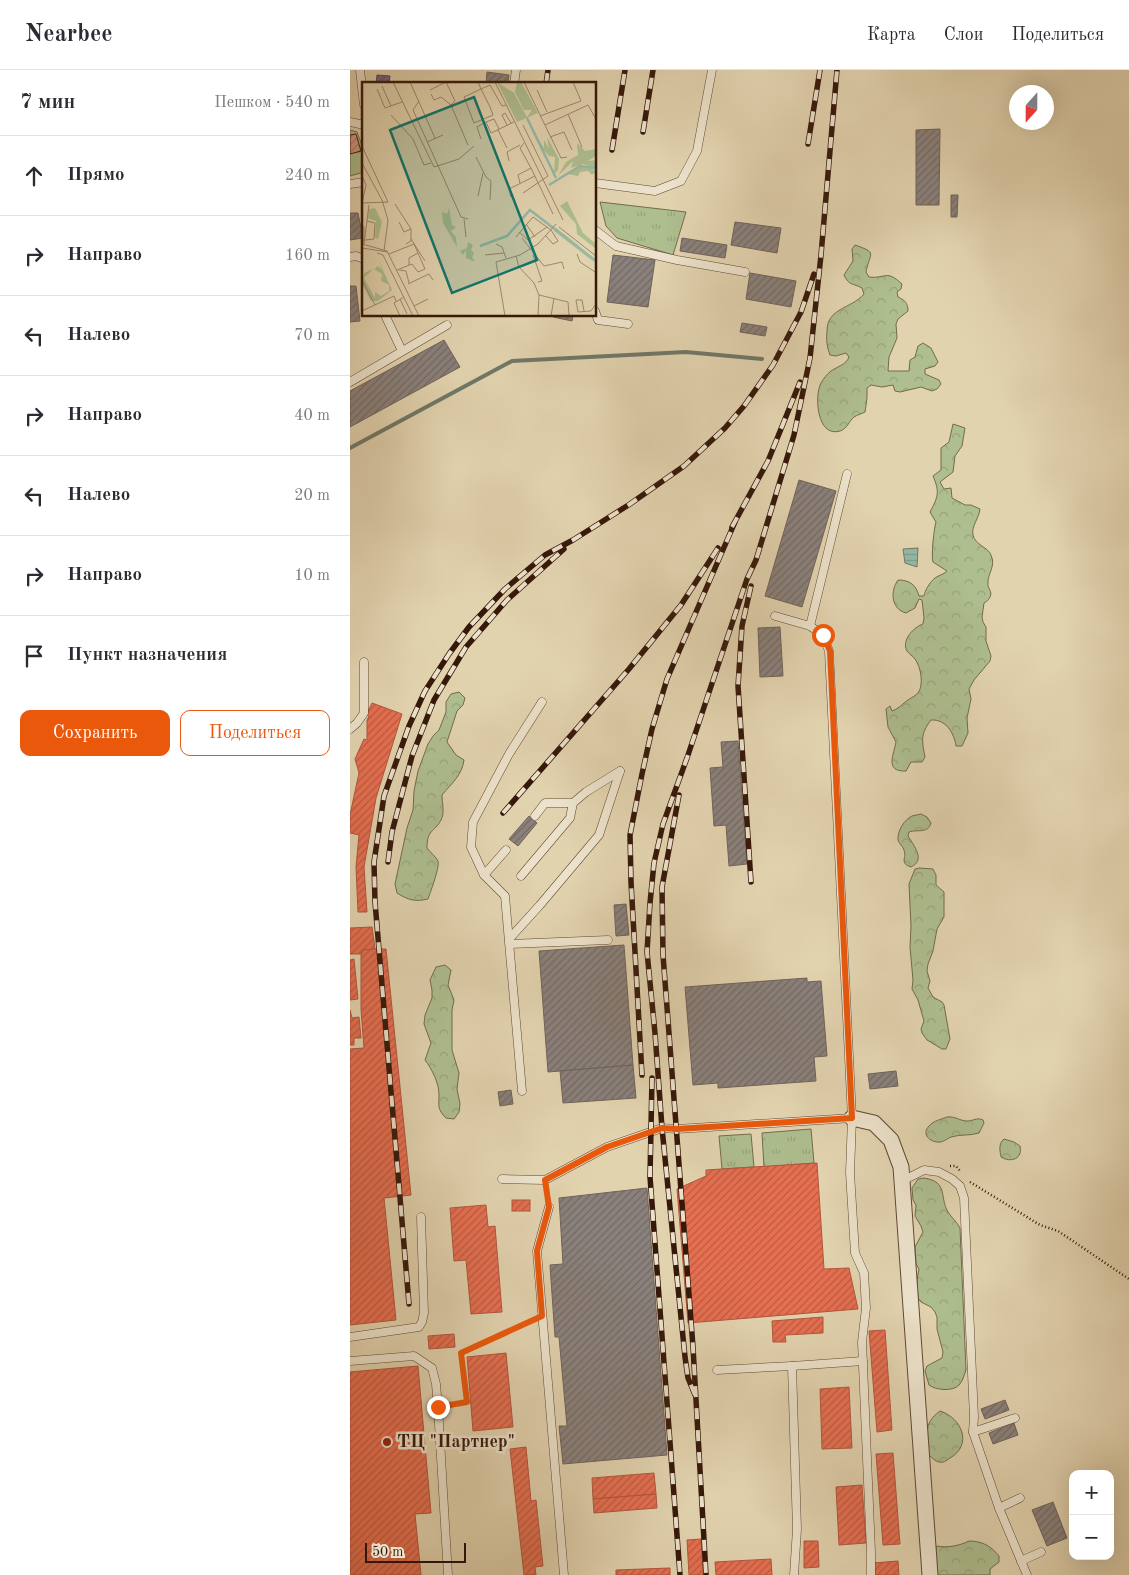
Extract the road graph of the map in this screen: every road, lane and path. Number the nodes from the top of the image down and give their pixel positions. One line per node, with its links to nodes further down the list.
1 (360, 70): 3 (lane)
2 (712, 70): 4 (lane)
3 (362, 88)
4 (596, 183)
5 (596, 231): 6 (lane)
6 (745, 272)
7 (596, 314): 9 (lane)
8 (385, 316): 11 (lane)
9 (628, 324)
10 (447, 325): 11 (lane)
11 (402, 351): 12 (lane)
12 (350, 382)
13 (847, 474): 15 (lane)
14 (775, 616): 15 (lane)
15 (810, 626): 27 (lane)
16 (364, 662): 18 (lane)
17 (542, 702): 22 (lane)
18 (350, 729)
19 (573, 803): 20 (lane); 23 (lane); 25 (lane)
20 (535, 816)
21 (506, 850): 22 (lane)
22 (484, 875): 25 (lane)
23 (521, 876)
24 (608, 940): 25 (lane)
25 (510, 941): 26 (lane)
26 (522, 1091)
27 (852, 1118): 29 (lane); 30 (street); 36 (lane)
28 (946, 1166): 33 (path)
29 (502, 1179)
30 (901, 1181): 42 (lane); 51 (street)
31 (549, 1207): 34 (lane)
32 (421, 1217): 35 (lane)
33 (1129, 1279)
34 (542, 1316): 40 (path); 48 (lane)
35 (350, 1337)
36 (863, 1361): 38 (lane); 50 (lane)
37 (350, 1362): 40 (lane)
38 (792, 1366): 39 (lane); 49 (lane)
39 (717, 1370)
40 (438, 1407): 47 (lane)
41 (1015, 1418): 42 (lane)
42 (973, 1432): 44 (lane)
43 (1020, 1498): 44 (lane)
44 (999, 1508): 46 (lane)
45 (1041, 1552): 46 (lane)
46 (1021, 1561): 52 (lane)
47 (448, 1575)
48 (564, 1575)
49 (794, 1575)
50 (871, 1575)
51 (930, 1575)
52 (1027, 1575)

